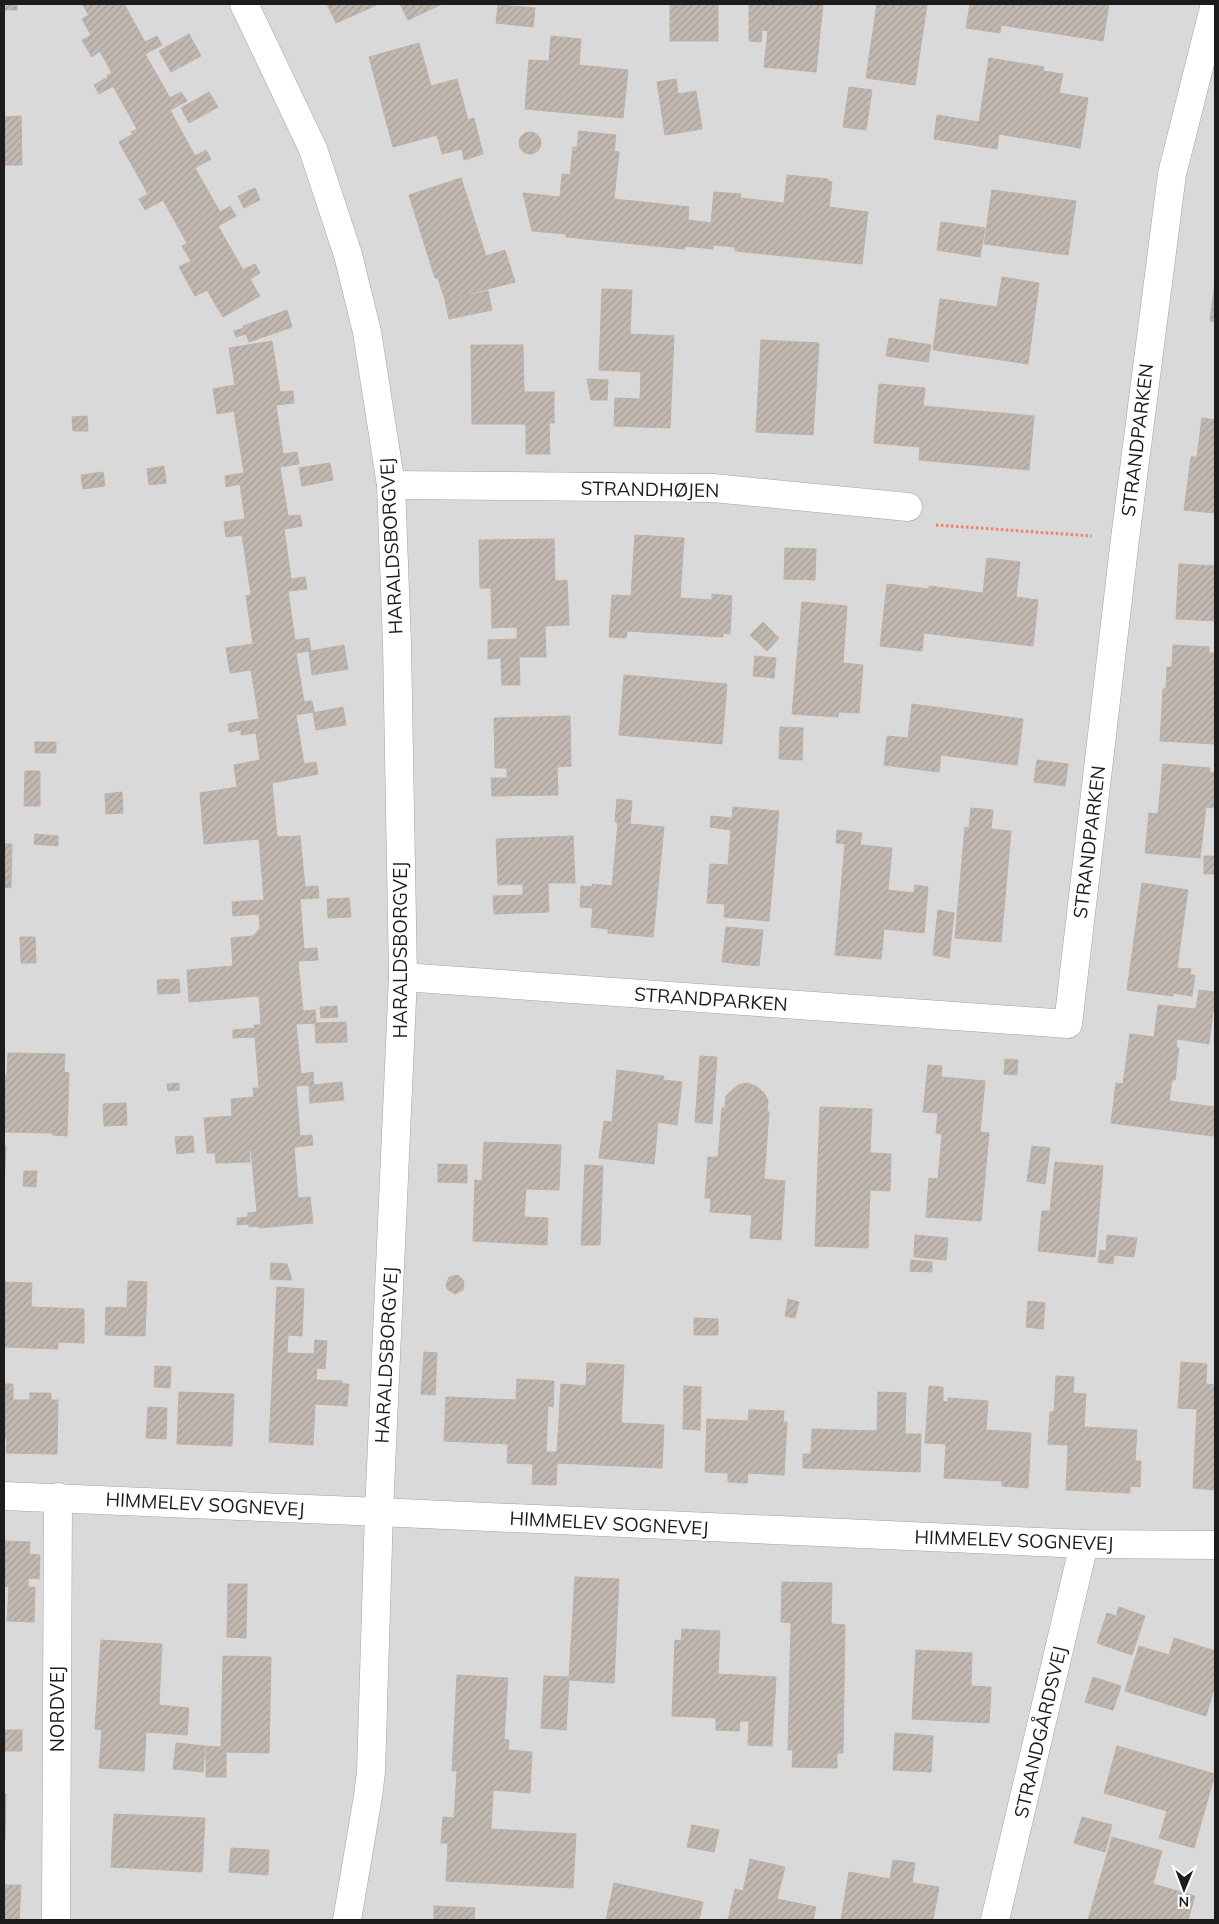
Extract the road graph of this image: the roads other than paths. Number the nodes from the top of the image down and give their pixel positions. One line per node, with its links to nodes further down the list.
1 (244, 4): 3 (street, HARALDSBORGVEJ)
2 (1215, 4): 5 (street, STRANDPARKEN)
3 (391, 485): 4 (street, STRANDHØJEN); 5 (street, HARALDSBORGVEJ)
4 (908, 507)
5 (403, 977): 8 (street, HARALDSBORGVEJ)
6 (4, 1496): 7 (street, HIMMELEV SOGNEVEJ)
7 (58, 1497): 8 (street, HIMMELEV SOGNEVEJ); 11 (street, NORDVEJ)
8 (379, 1512): 9 (street, HIMMELEV SOGNEVEJ); 12 (street, HARALDSBORGVEJ)
9 (1084, 1544): 10 (street, HIMMELEV SOGNEVEJ); 13 (street, STRANDGÅRDSVEJ)
10 (1215, 1545)
11 (56, 1920)
12 (347, 1920)
13 (995, 1920)

